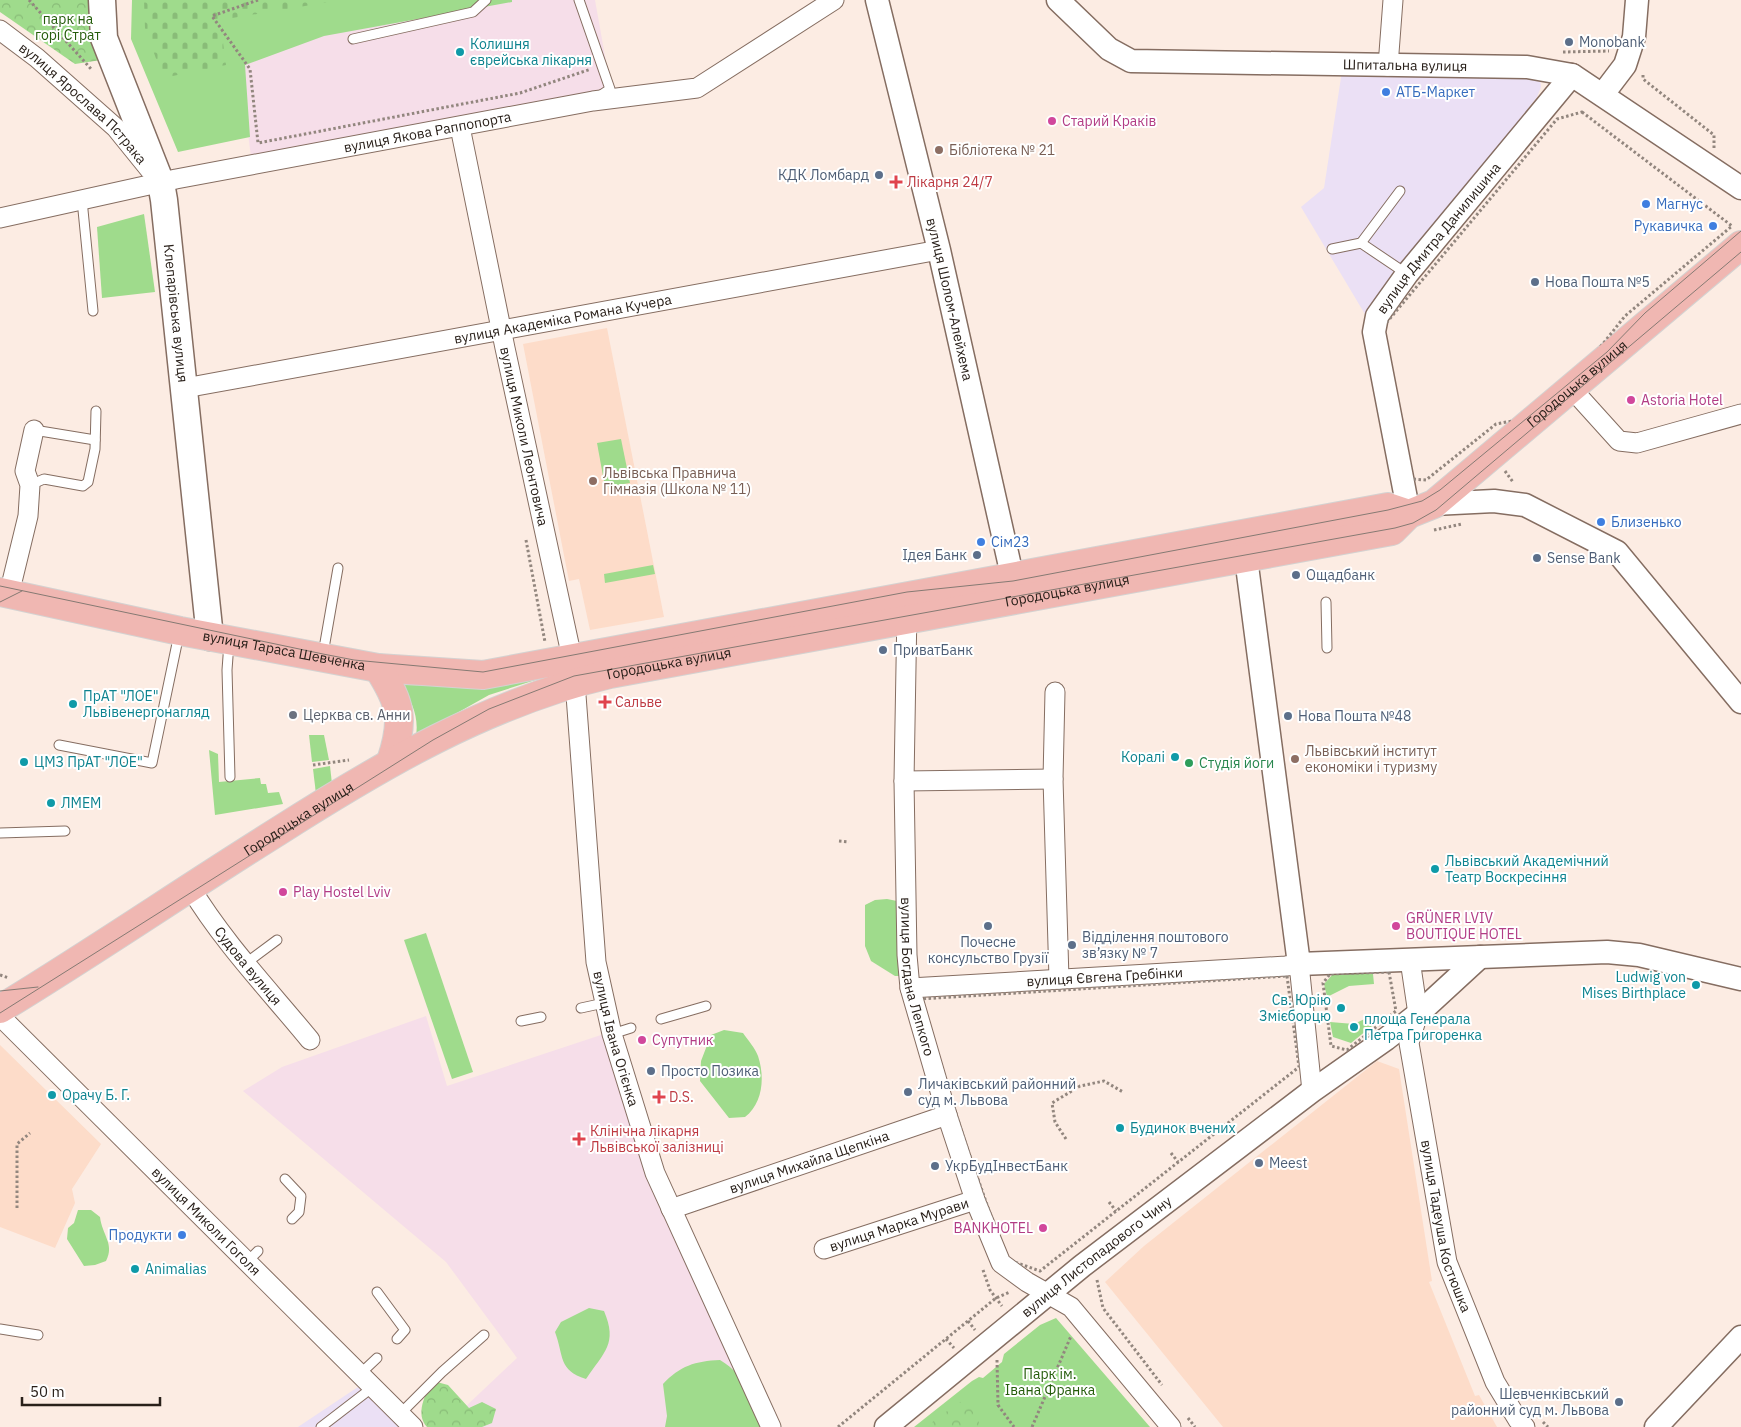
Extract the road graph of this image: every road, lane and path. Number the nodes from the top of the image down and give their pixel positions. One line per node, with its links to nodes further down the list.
1 (29, 0): 16 (path)
2 (102, 0): 23 (main road, Клепарівська вулиця)
3 (258, 0): 13 (path)
4 (486, 0): 12 (lane)
5 (579, 0): 13 (lane)
6 (834, 0): 19 (street, вулиця Якова Раппопорта)
7 (878, 0): 32 (street, вулиця Шолом-Алейхема)
8 (1058, 0): 14 (street, Шпитальна вулиця)
9 (1393, 0): 14 (street)
10 (1637, 0): 18 (street)
11 (0, 30): 23 (street, вулиця Ярослава Пстрака)
12 (353, 39)
13 (601, 66): 19 (lane)
14 (1388, 66): 15 (street, Шпитальна вулиця)
15 (1572, 75): 18 (street, Шпитальна вулиця); 33 (street, вулиця Дмитра Данилишина)
16 (98, 77)
17 (1643, 79): 22 (path)
18 (1603, 94): 24 (street, Шпитальна вулиця)
19 (593, 101): 20 (street, вулиця Якова Раппопорта)
20 (460, 128): 23 (street, вулиця Якова Раппопорта); 35 (street, вулиця Миколи Леонтовича)
21 (1609, 133): 25 (path)
22 (1714, 150)
23 (161, 183): 27 (street, вулиця Якова Раппопорта); 36 (main road, Клепарівська вулиця)
24 (1741, 188)
25 (1687, 190)
26 (1400, 191): 29 (lane)
27 (82, 200): 28 (street, вулиця Якова Раппопорта); 34 (lane)
28 (0, 218)
29 (1361, 243): 31 (lane); 33 (lane)
30 (1741, 245): 37 (main road, Городоцька вулиця)
31 (1332, 249)
32 (939, 250): 35 (street, вулиця Академіка Романа Кучера); 50 (street, вулиця Шолом-Алейхема)
33 (1409, 284): 40 (path); 45 (street, вулиця Дмитра Данилишина)
34 (93, 311)
35 (501, 331): 36 (street, вулиця Академіка Романа Кучера); 59 (street, вулиця Миколи Леонтовича)
36 (186, 388): 55 (main road, Клепарівська вулиця)
37 (1572, 390): 39 (street); 44 (main road, Городоцька вулиця)
38 (96, 411): 42 (lane)
39 (1741, 414)
40 (1496, 424)
41 (34, 430): 42 (lane); 43 (street)
42 (95, 440): 43 (lane)
43 (30, 485): 51 (street)
44 (1434, 504): 45 (main road, Городоцька вулиця); 62 (street)
45 (1409, 514): 48 (main road, Городоцька вулиця)
46 (1466, 524): 47 (path)
47 (1447, 528)
48 (1244, 546): 50 (main road, Городоцька вулиця); 81 (street)
49 (338, 568): 58 (lane)
50 (1014, 588): 53 (main road, Городоцька вулиця)
51 (8, 597): 54 (main road, вулиця Тараса Шевченка)
52 (1326, 602): 57 (lane)
53 (907, 608): 59 (main road, Городоцька вулиця); 71 (street, вулиця Богдана Лепкого)
54 (180, 631): 55 (main road, вулиця Тараса Шевченка); 65 (lane)
55 (220, 638): 58 (main road, вулиця Тараса Шевченка); 69 (lane)
56 (546, 647): 59 (path)
57 (1327, 648)
58 (322, 658): 60 (main road, вулиця Тараса Шевченка)
59 (571, 658): 60 (main road, вулиця Тараса Шевченка); 67 (main road, Городоцька вулиця); 87 (street, вулиця Івана Огієнка)
60 (378, 668): 67 (main road)
61 (1055, 692): 70 (street)
62 (1741, 702)
63 (351, 717): 64 (path)
64 (346, 718)
65 (59, 745)
66 (358, 759): 68 (path)
67 (391, 761): 76 (main road, Городоцька вулиця)
68 (313, 765)
69 (230, 777)
70 (1053, 779): 71 (street); 84 (street)
71 (904, 781): 86 (street, вулиця Богдана Лепкого)
72 (65, 831): 73 (lane)
73 (0, 833)
74 (839, 841): 75 (path)
75 (849, 842)
76 (190, 887): 80 (street, Судова вулиця); 90 (main road, Городоцька вулиця)
77 (277, 940): 80 (lane)
78 (1480, 957): 79 (street); 85 (street); 91 (street)
79 (1410, 960): 81 (street); 91 (street)
80 (246, 963): 98 (street, Судова вулиця)
81 (1293, 970): 84 (street, вулиця Євгена Гребінки); 99 (street); 105 (path)
82 (1389, 972): 83 (path)
83 (1330, 974)
84 (1059, 979): 86 (street, вулиця Євгена Гребінки)
85 (1741, 979)
86 (910, 988): 101 (street, вулиця Богдана Лепкого)
87 (604, 1002): 89 (lane); 97 (street, вулиця Івана Огієнка)
88 (706, 1006): 94 (lane)
89 (581, 1008)
90 (0, 1009)
91 (1418, 1014): 99 (street); 131 (street, вулиця Тадеуша Костюшка)
92 (0, 1016): 127 (street, вулиця Миколи Гоголя)
93 (541, 1016): 95 (lane)
94 (661, 1019)
95 (521, 1022)
96 (631, 1028): 97 (lane)
97 (612, 1034): 110 (street, вулиця Івана Огієнка)
98 (310, 1040)
99 (1312, 1091): 118 (street, вулиця Листопадового Чину)
100 (1123, 1092): 103 (path)
101 (947, 1116): 107 (street, вулиця Богдана Лепкого); 110 (street, вулиця Михайла Щепкіна)
102 (30, 1133): 109 (path)
103 (1066, 1139)
104 (1171, 1153): 105 (path)
105 (1178, 1162): 111 (path)
106 (285, 1179): 112 (lane)
107 (975, 1200): 113 (street, вулиця Марка Мурави); 118 (street, вулиця Богдана Лепкого)
108 (1109, 1202): 111 (path)
109 (17, 1208)
110 (671, 1209): 133 (street, вулиця Івана Огієнка)
111 (1116, 1211): 114 (path)
112 (292, 1219)
113 (824, 1249)
114 (1040, 1272)
115 (1096, 1279): 128 (path)
116 (1017, 1290): 134 (path)
117 (377, 1292): 124 (lane)
118 (1049, 1294): 135 (street, вулиця Листопадового Чину); 138 (street, вулиця Богдана Лепкого)
119 (0, 1329): 120 (lane)
120 (38, 1335)
121 (484, 1335): 130 (lane)
122 (1071, 1335): 137 (path)
123 (1741, 1338): 141 (street)
124 (397, 1339)
125 (997, 1357): 136 (path)
126 (377, 1358): 127 (lane)
127 (366, 1381): 130 (street, вулиця Миколи Гоголя); 132 (lane)
128 (1166, 1390)
129 (1183, 1412): 139 (path)
130 (406, 1421)
131 (1534, 1424): 140 (path)
132 (322, 1427)
133 (772, 1427)
134 (838, 1427)
135 (886, 1427)
136 (1014, 1427)
137 (1032, 1427)
138 (1171, 1427)
139 (1195, 1427)
140 (1548, 1427)
141 (1656, 1427)

